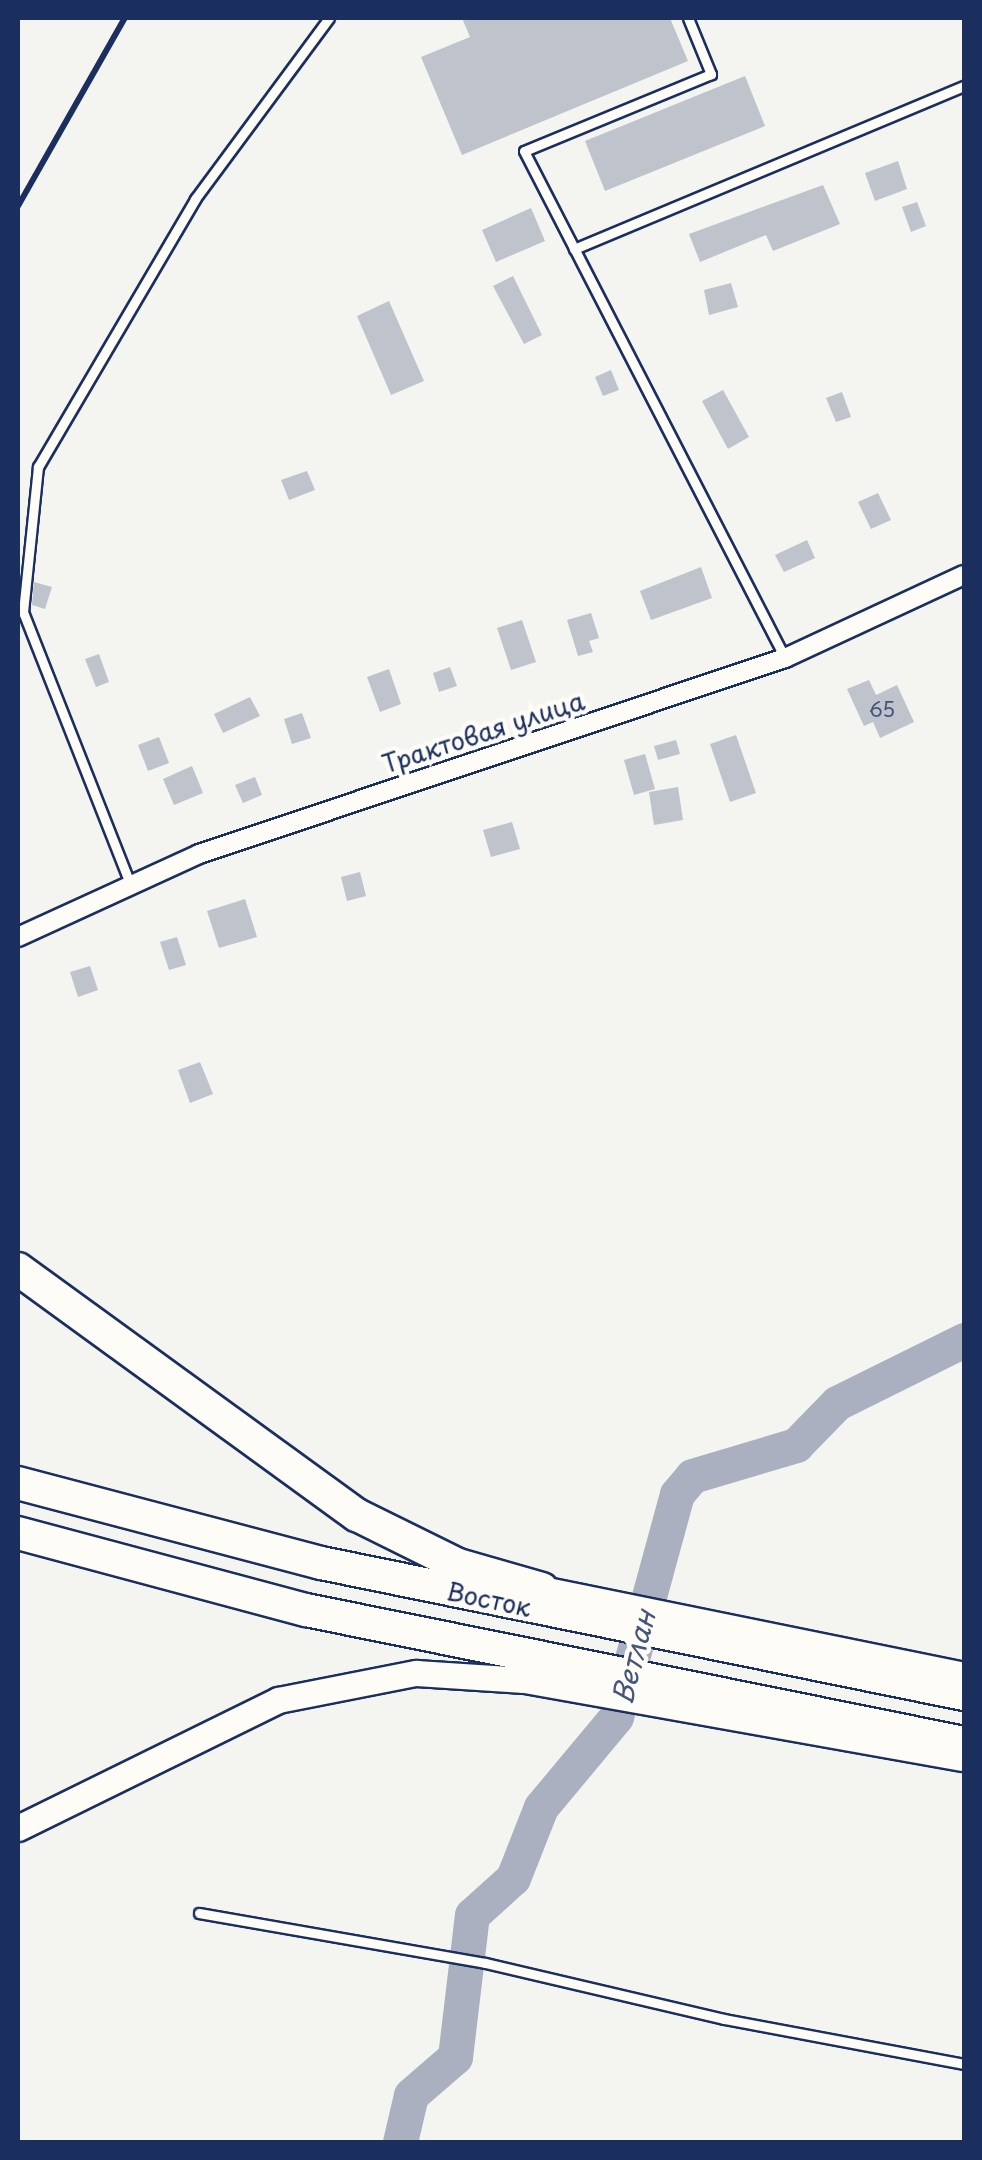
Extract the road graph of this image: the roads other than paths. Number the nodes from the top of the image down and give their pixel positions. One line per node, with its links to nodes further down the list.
1 (329, 18): 7 (lane)
2 (688, 18): 4 (lane)
3 (964, 86): 4 (lane)
4 (574, 249): 6 (lane)
5 (964, 576): 6 (street, Трактовая улица)
6 (785, 658): 7 (street, Трактовая улица)
7 (129, 881): 8 (street, Трактовая улица)
8 (18, 936)
9 (18, 1270): 12 (highway)
10 (18, 1483): 12 (highway, Восток)
11 (18, 1534): 14 (highway, Восток)
12 (540, 1599): 13 (highway, Восток)
13 (726, 1636): 15 (main road); 16 (highway, Восток)
14 (526, 1668): 17 (highway, Восток); 20 (main road)
15 (964, 1675)
16 (964, 1694)
17 (713, 1703): 18 (highway, Восток); 19 (main road)
18 (964, 1743)
19 (964, 1758)
20 (18, 1828)
21 (199, 1914): 22 (lane)
22 (964, 2064)

